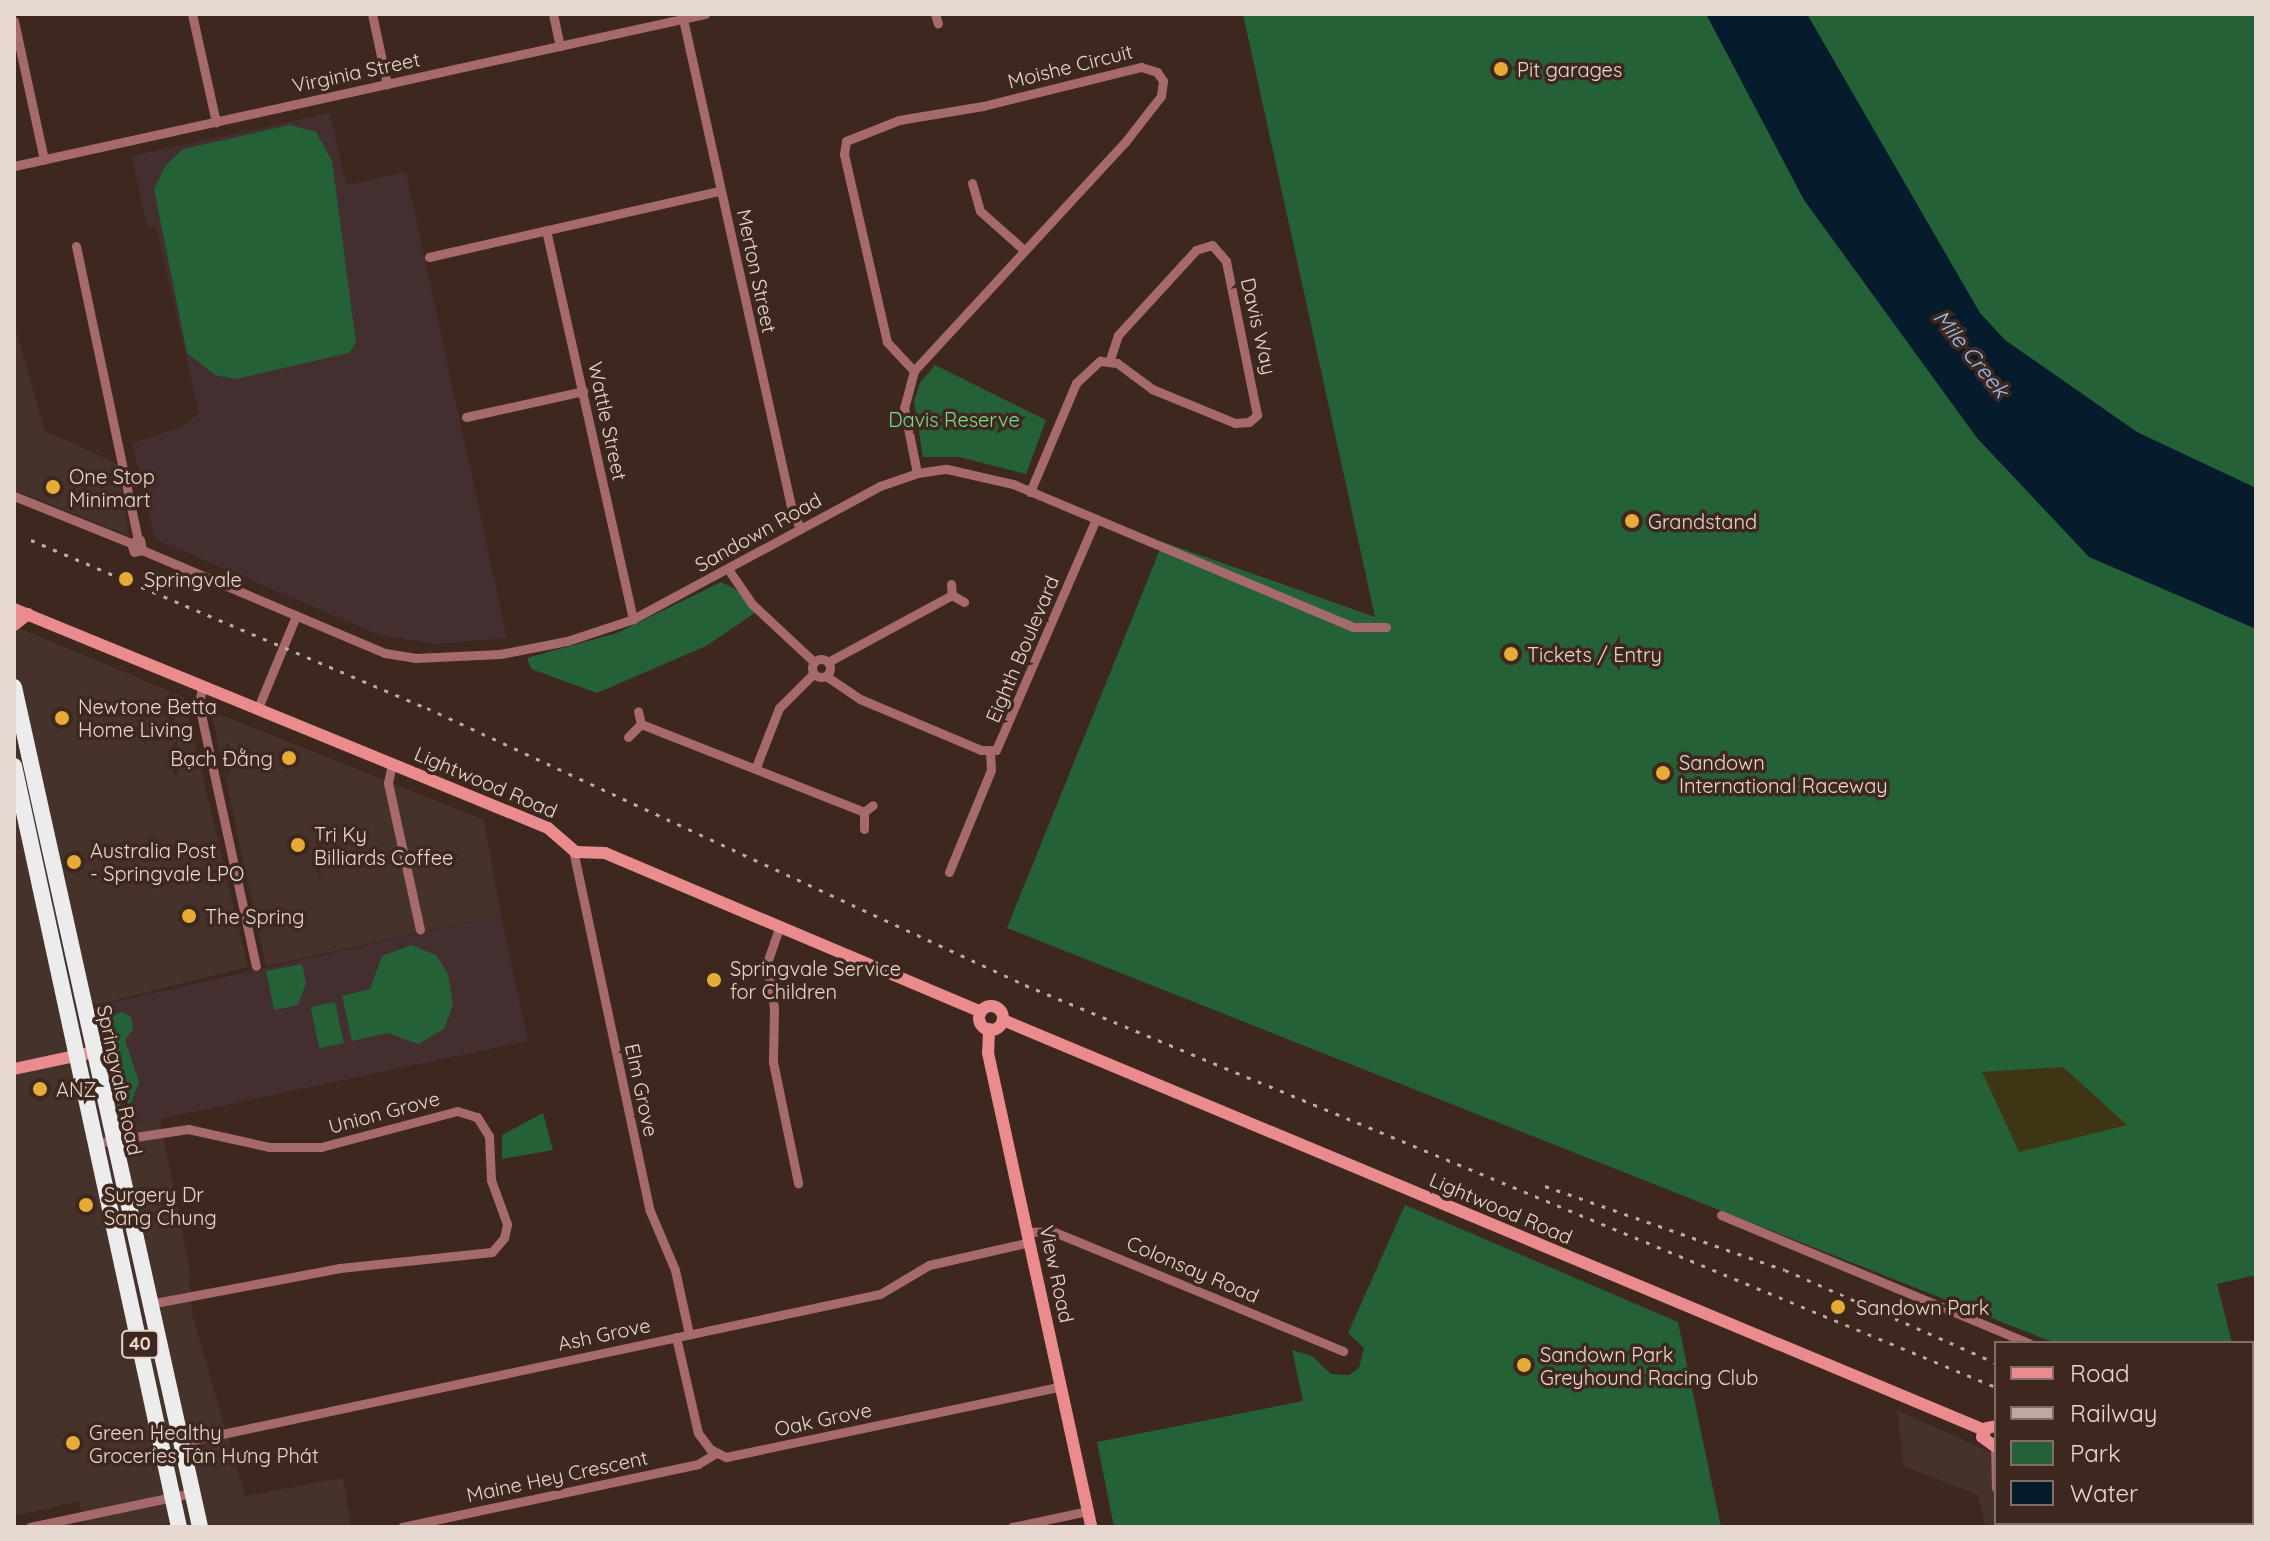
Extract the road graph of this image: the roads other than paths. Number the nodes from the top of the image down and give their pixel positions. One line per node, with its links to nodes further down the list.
1 (192, 14): 9 (street)
2 (372, 14): 8 (street)
3 (553, 14): 7 (street)
4 (705, 14): 5 (street, Virginia Street)
5 (683, 19): 7 (street, Virginia Street); 13 (street, Merton Street)
6 (14, 21): 10 (street)
7 (560, 46): 8 (street, Virginia Street)
8 (387, 84): 9 (street, Virginia Street)
9 (216, 122): 10 (street, Virginia Street)
10 (44, 160): 11 (street, Virginia Street)
11 (14, 166)
12 (972, 183): 16 (street)
13 (720, 191): 14 (street); 26 (street, Merton Street)
14 (546, 230): 17 (street); 20 (street, Wattle Street)
15 (76, 246): 27 (street)
16 (1023, 249): 19 (street, Moishe Circuit); 19 (street, Moishe Circuit)
17 (429, 257)
18 (1110, 360): 18 (street, Davis Way); 23 (street)
19 (914, 371): 22 (street, Moishe Circuit)
20 (583, 391): 21 (street); 35 (street, Wattle Street)
21 (466, 417)
22 (917, 473): 23 (street, Sandown Road); 26 (street, Sandown Road)
23 (1030, 492): 25 (street, Sandown Road)
24 (14, 496): 27 (street)
25 (1096, 519): 37 (street, Sandown Road); 48 (street, Eighth Boulevard)
26 (800, 529): 28 (street, Sandown Road)
27 (134, 541): 34 (street, Sandown Road)
28 (728, 569): 35 (street, Sandown Road); 38 (street)
29 (951, 584): 30 (street)
30 (952, 595): 31 (street); 39 (street)
31 (964, 602)
32 (14, 609): 33 (main road, Lightwood Road)
33 (28, 614): 36 (main road); 42 (main road, Lightwood Road)
34 (296, 616): 35 (street, Sandown Road); 44 (street)
35 (633, 619)
36 (14, 625)
37 (1386, 627)
38 (814, 662): 39 (street); 40 (street)
39 (828, 662): 41 (street)
40 (813, 674): 41 (street); 51 (street)
41 (826, 676): 48 (street, Eighth Boulevard)
42 (202, 686): 44 (main road, Lightwood Road); 59 (street)
43 (14, 687): 63 (highway, Springvale Road / 40)
44 (258, 708): 49 (main road, Lightwood Road)
45 (638, 711): 46 (street)
46 (641, 724): 47 (street); 51 (street)
47 (628, 737)
48 (990, 751): 56 (street)
49 (392, 764): 55 (main road, Lightwood Road); 58 (street)
50 (14, 766): 64 (highway, Springvale Road / 40)
51 (756, 767): 53 (street)
52 (873, 805): 53 (street)
53 (864, 812): 54 (street)
54 (864, 829)
55 (573, 850): 57 (main road, Lightwood Road); 72 (street, Elm Grove)
56 (949, 872)
57 (780, 925): 60 (main road, Lightwood Road); 68 (street)
58 (420, 930)
59 (256, 966)
60 (981, 1012): 61 (main road, Lightwood Road); 62 (main road)
61 (1003, 1020): 62 (main road); 77 (main road, Lightwood Road)
62 (989, 1029): 70 (main road, View Road)
63 (94, 1052): 64 (main road); 66 (highway, Springvale Road / 40)
64 (77, 1056): 65 (main road); 67 (highway, Springvale Road / 40)
65 (14, 1069)
66 (113, 1139): 67 (street, Union Grove); 71 (highway, Springvale Road / 40); 71 (street, Union Grove)
67 (96, 1143): 82 (highway, Springvale Road / 40)
68 (798, 1183)
69 (1721, 1215): 74 (street)
70 (1029, 1237): 72 (street, Ash Grove); 75 (street, Colonsay Road); 76 (main road, View Road)
71 (149, 1304): 78 (highway, Springvale Road / 40)
72 (689, 1334): 73 (street, Ash Grove)
73 (676, 1337): 78 (street, Ash Grove); 80 (street)
74 (2024, 1341)
75 (1343, 1351)
76 (1062, 1386): 80 (street, Oak Grove); 83 (main road, View Road)
77 (1990, 1428): 79 (main road)
78 (179, 1443): 81 (highway, Springvale Road / 40)
79 (1994, 1447)
80 (716, 1453): 88 (street, Maine Hey Crescent)
81 (191, 1493): 82 (street); 87 (highway, Springvale Road / 40)
82 (173, 1497): 85 (street); 86 (highway, Springvale Road / 40)
83 (1088, 1511): 89 (street); 90 (main road, View Road)
84 (2204, 1525): 91 (main road)
85 (30, 1527)
86 (179, 1527)
87 (200, 1527)
88 (402, 1527)
89 (1012, 1527)
90 (1091, 1527)
91 (2212, 1527)

